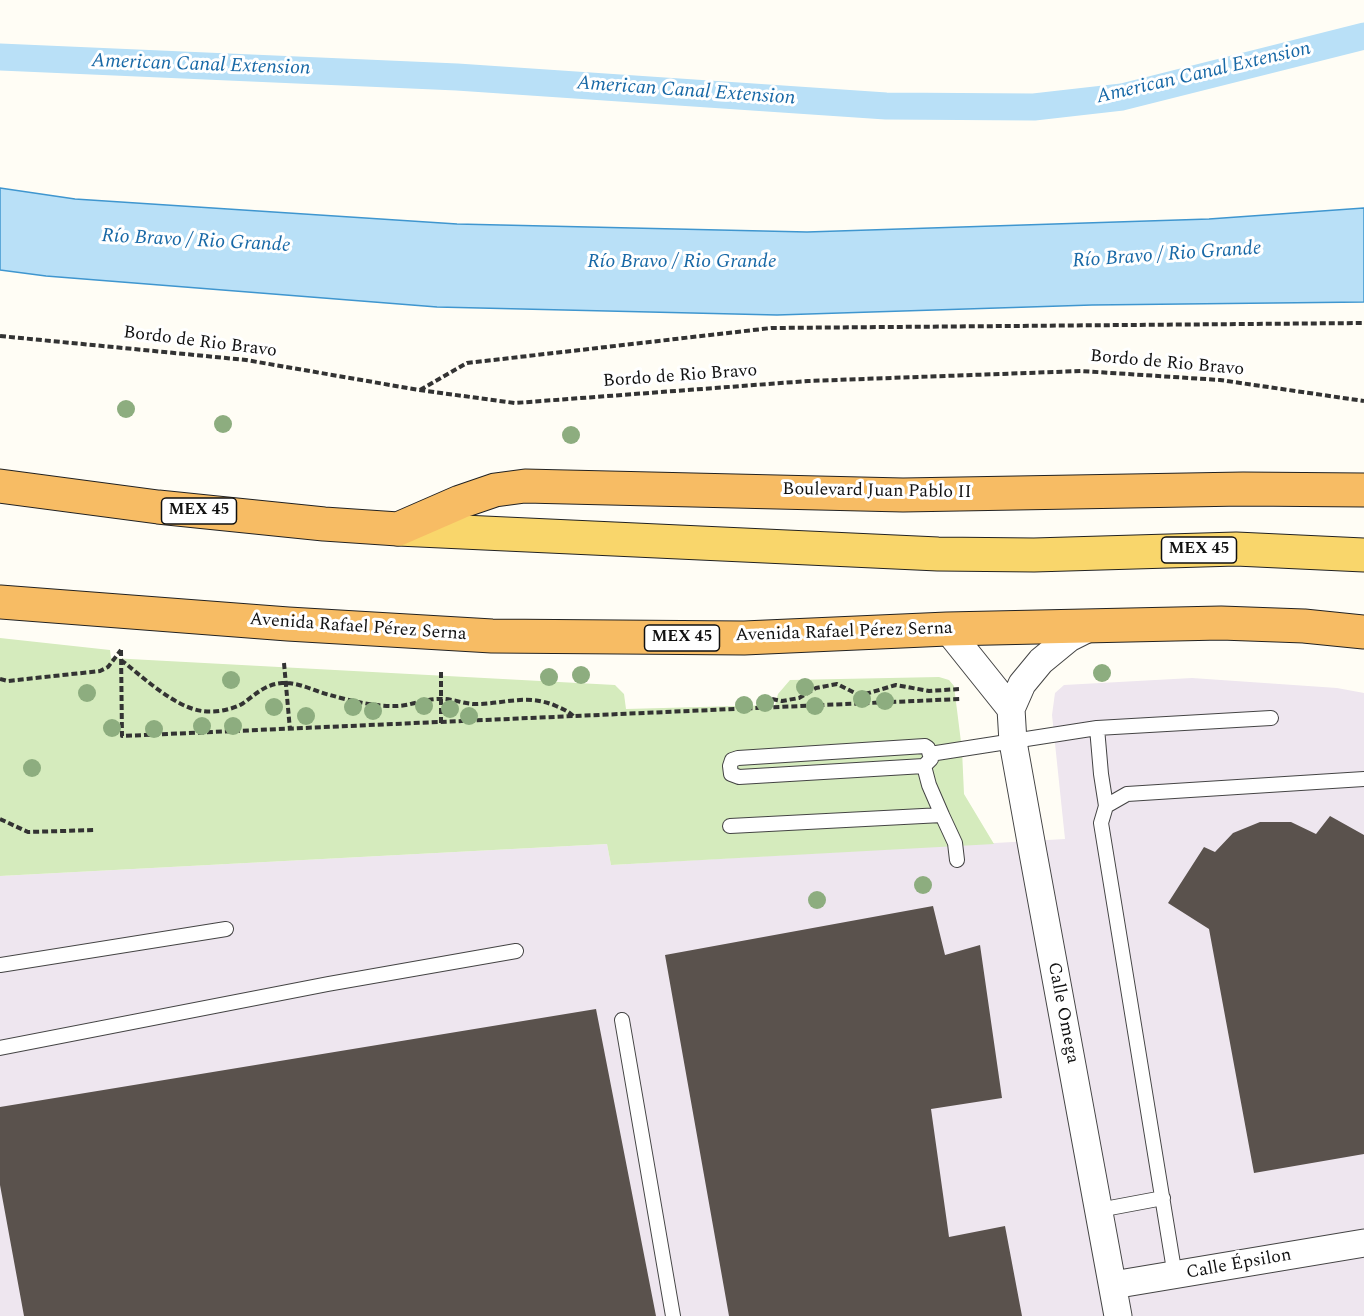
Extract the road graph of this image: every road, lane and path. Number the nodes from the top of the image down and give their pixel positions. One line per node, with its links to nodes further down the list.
1 (1364, 323): 3 (path)
2 (0, 336): 3 (path, Bordo de Rio Bravo)
3 (419, 390): 4 (path, Bordo de Rio Bravo)
4 (1364, 401)
5 (0, 486): 7 (highway, MEX 45)
6 (1364, 490): 7 (highway, Boulevard Juan Pablo II)
7 (399, 529): 8 (main road, MEX 45)
8 (1364, 555)
9 (0, 602): 11 (highway, Avenida Rafael Pérez Serna / MEX 45)
10 (1096, 624): 11 (highway, Avenida Rafael Pérez Serna / MEX 45); 12 (highway, Avenida Rafael Pérez Serna / MEX 45); 22 (street)
11 (947, 629): 22 (street)
12 (1364, 632)
13 (121, 660): 16 (path); 17 (path); 27 (path)
14 (284, 663): 17 (path)
15 (441, 669): 19 (path)
16 (0, 679)
17 (286, 683): 19 (path); 27 (path)
18 (959, 689): 20 (path)
19 (440, 699): 23 (path); 25 (path)
20 (772, 699)
21 (960, 699): 23 (path)
22 (1011, 709): 28 (street, Calle Omega)
23 (575, 718): 25 (path)
24 (1271, 718): 26 (lane)
25 (441, 723): 27 (path)
26 (1097, 728): 28 (lane); 31 (lane)
27 (290, 730)
28 (1013, 742): 29 (lane); 43 (street, Calle Omega)
29 (927, 760): 29 (lane); 32 (lane)
30 (1364, 779): 31 (lane)
31 (1106, 806): 42 (lane)
32 (942, 815): 34 (lane); 36 (lane)
33 (0, 819): 35 (path)
34 (730, 826)
35 (96, 830)
36 (957, 860)
37 (226, 929): 39 (lane)
38 (516, 951): 41 (lane)
39 (0, 965)
40 (622, 1020): 47 (lane)
41 (0, 1048)
42 (1162, 1198): 43 (lane); 45 (lane)
43 (1099, 1210): 46 (street, Calle Omega)
44 (1364, 1243): 45 (street, Calle Épsilon)
45 (1175, 1276): 46 (street, Calle Épsilon)
46 (1113, 1285): 48 (street, Calle Omega)
47 (673, 1316)
48 (1119, 1316)

